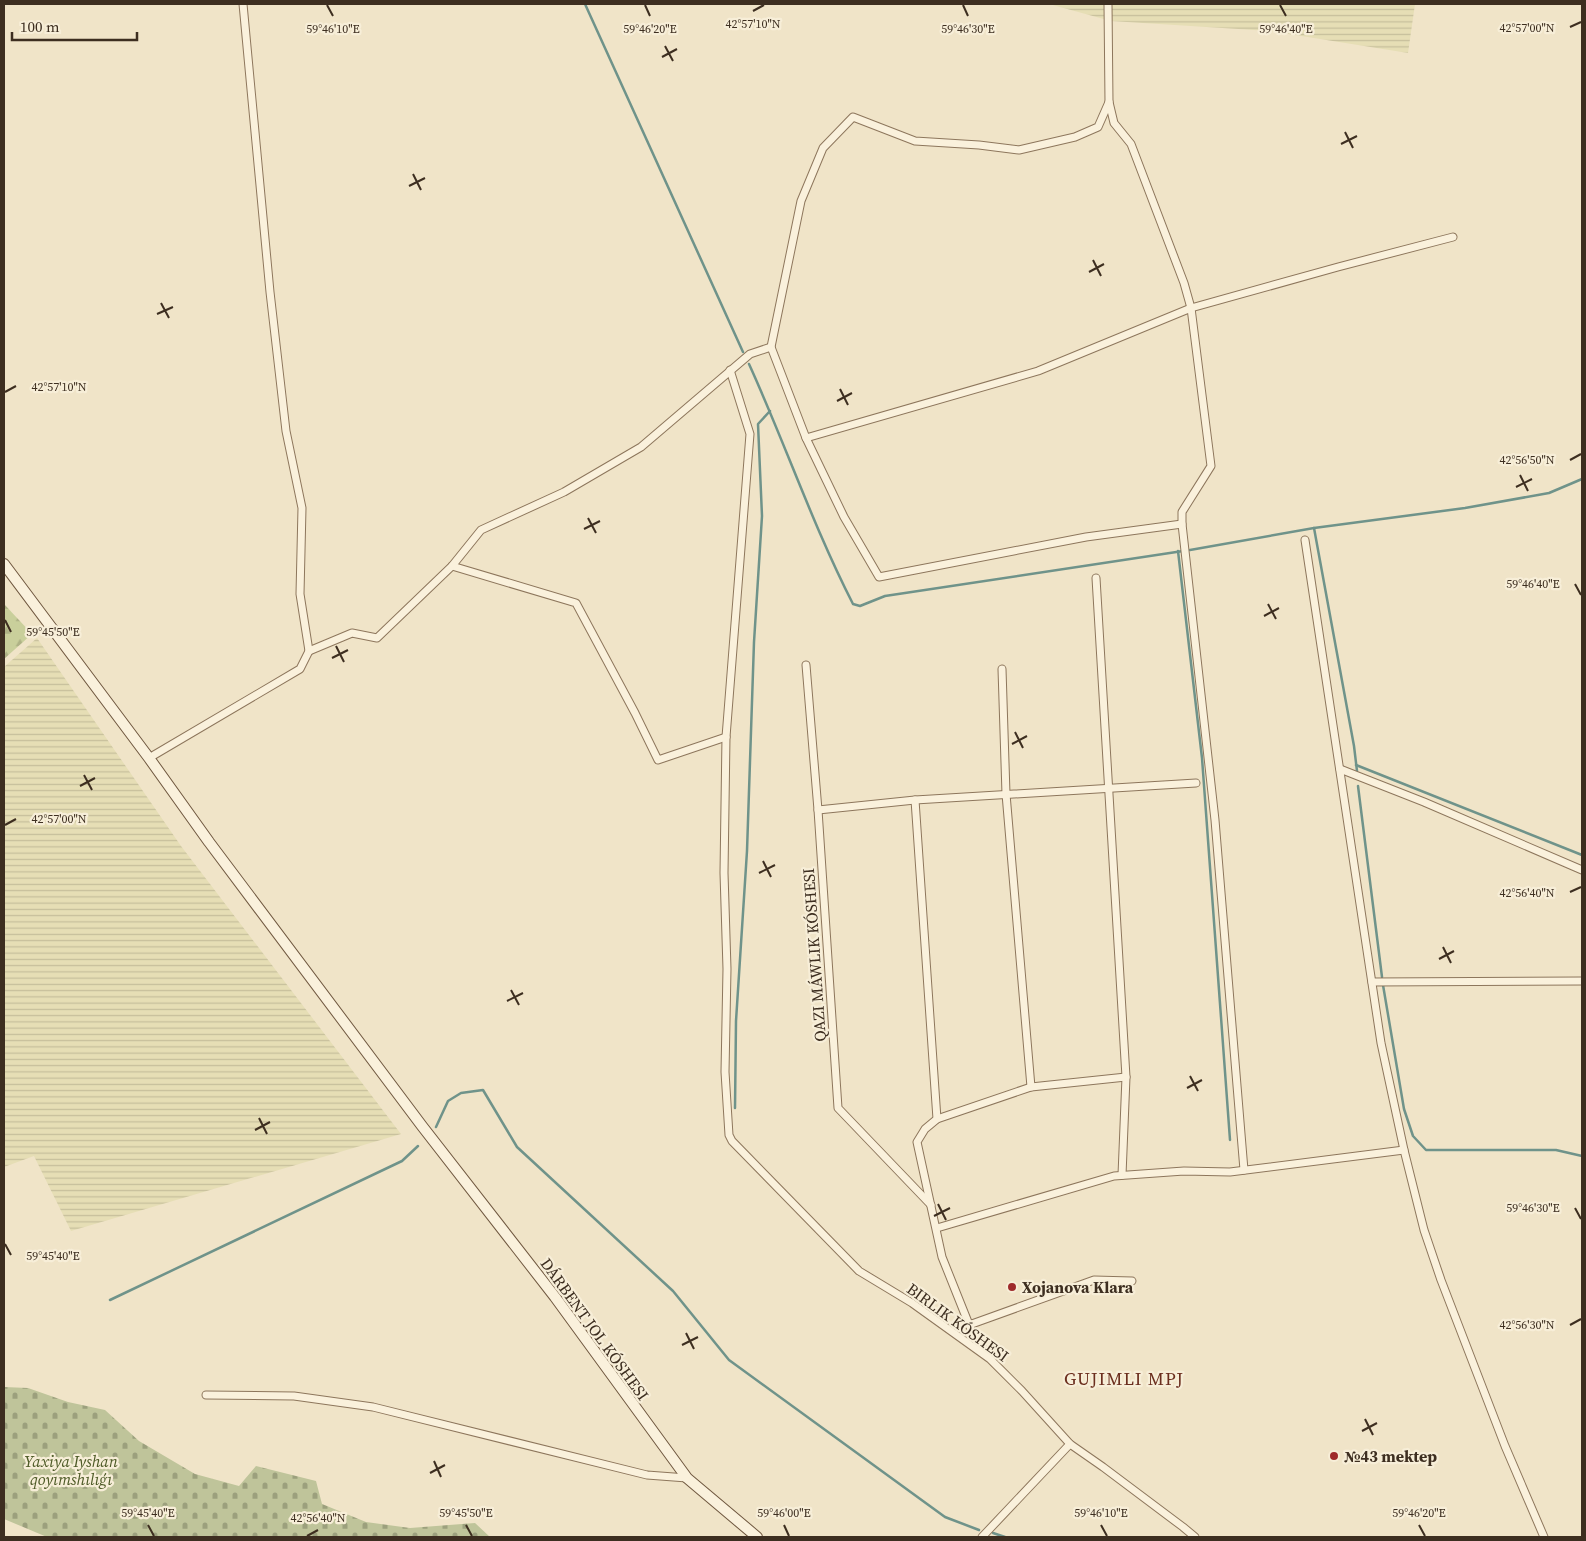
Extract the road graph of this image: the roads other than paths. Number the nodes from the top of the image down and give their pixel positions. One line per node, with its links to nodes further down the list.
1 (242, 4): 14 (street)
2 (1108, 4): 3 (street)
3 (1109, 102): 5 (street); 6 (street)
4 (1453, 237): 5 (street)
5 (1190, 308): 8 (street); 9 (street)
6 (771, 347): 7 (street); 8 (street)
7 (730, 370): 12 (street); 17 (street)
8 (806, 438): 9 (street)
9 (1182, 524): 32 (street)
10 (1305, 540): 19 (street)
11 (4, 564): 18 (main road, DÁRBENT JOL KÓSHESI)
12 (452, 566): 14 (street); 17 (street)
13 (1096, 578): 21 (street)
14 (309, 650): 18 (street)
15 (806, 665): 24 (street)
16 (1002, 669): 22 (street)
17 (726, 737): 38 (street, BIRLIK KÓSHESI)
18 (150, 758): 41 (main road, DÁRBENT JOL KÓSHESI)
19 (1340, 769): 25 (street); 27 (street)
20 (1196, 783): 21 (street)
21 (1108, 787): 22 (street); 28 (street)
22 (1006, 794): 23 (street); 29 (street)
23 (916, 800): 24 (street); 30 (street)
24 (818, 810): 34 (street)
25 (1582, 870)
26 (1582, 981): 27 (street)
27 (1372, 982): 31 (street)
28 (1126, 1077): 29 (street); 33 (street)
29 (1031, 1087): 30 (street)
30 (937, 1119): 34 (street)
31 (1404, 1150): 32 (street); 45 (street)
32 (1244, 1170): 33 (street)
33 (1122, 1175): 35 (street)
34 (932, 1206): 35 (street)
35 (936, 1228): 37 (street)
36 (1132, 1281): 37 (street)
37 (969, 1325): 38 (street)
38 (990, 1359): 40 (street, BIRLIK KÓSHESI)
39 (206, 1395): 41 (street)
40 (1070, 1444): 43 (street); 44 (street, BIRLIK KÓSHESI)
41 (687, 1478): 42 (main road, DÁRBENT JOL KÓSHESI)
42 (757, 1537)
43 (982, 1537)
44 (1195, 1537)
45 (1544, 1537)

